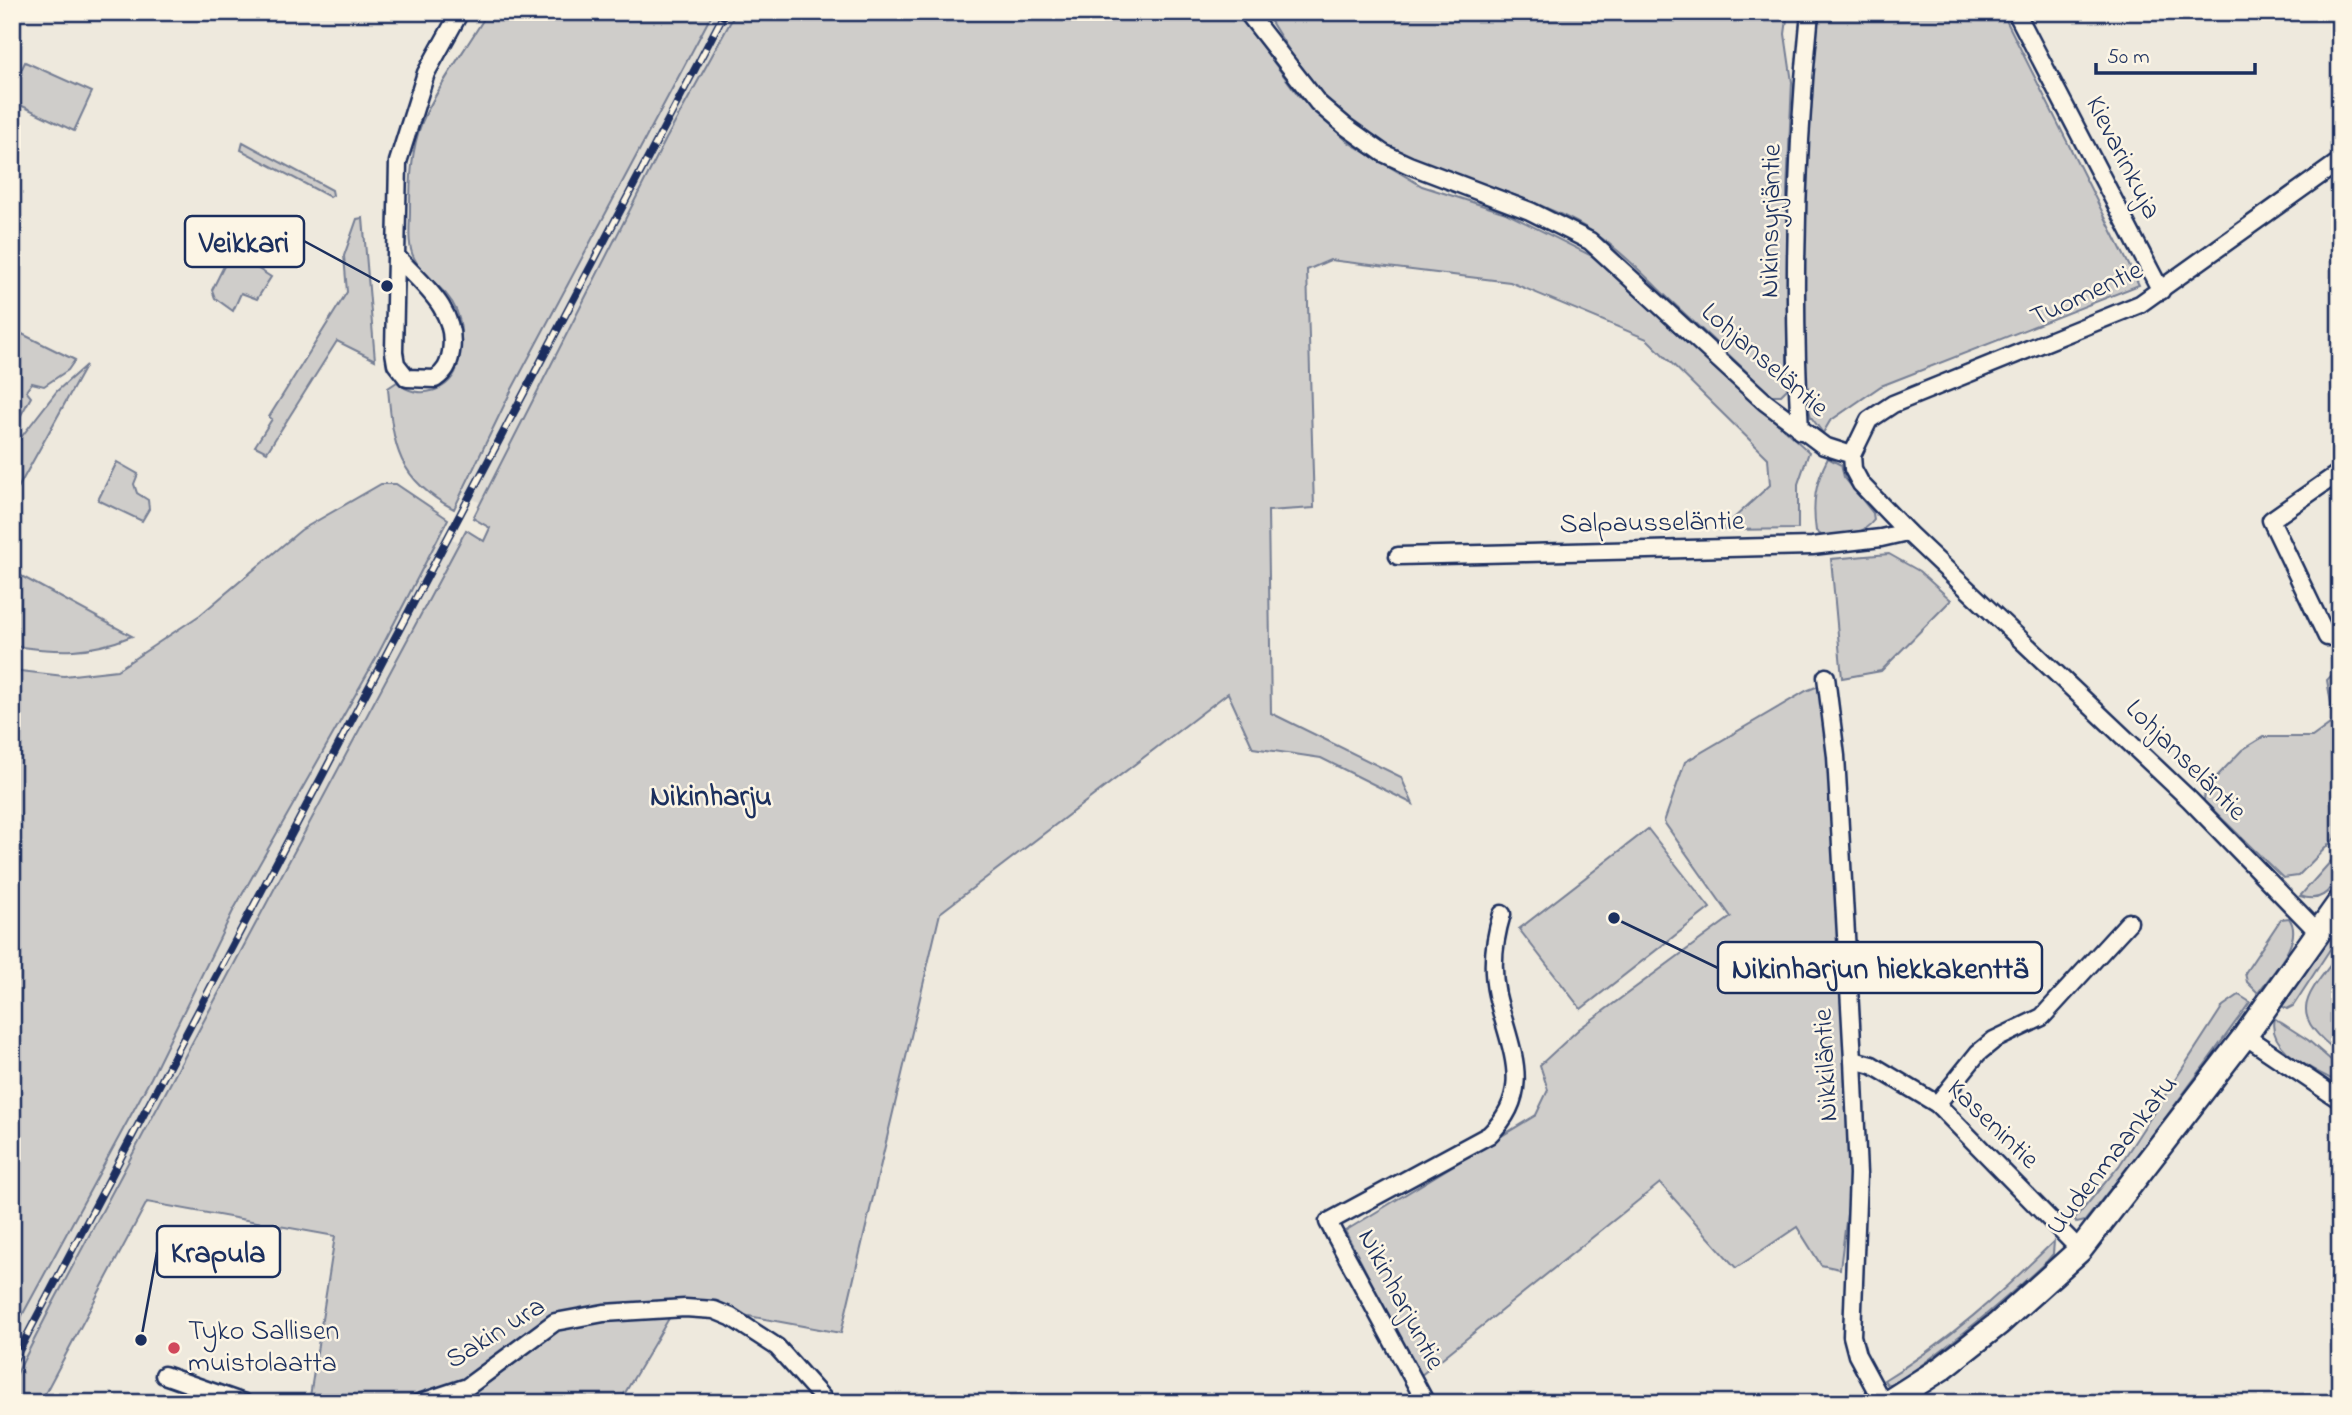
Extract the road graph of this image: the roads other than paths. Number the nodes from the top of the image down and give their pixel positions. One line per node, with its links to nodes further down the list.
1 (460, 12): 6 (street)
2 (1247, 12): 8 (street, Lohjanseläntie)
3 (1810, 12): 8 (street, Nikinsyrjäntie)
4 (2017, 12): 7 (street, Kievarinkuja)
5 (2340, 161): 7 (street, Tuomentie)
6 (396, 256): 6 (street)
7 (2161, 290): 9 (street, Tuomentie)
8 (1800, 431): 9 (street, Lohjanseläntie)
9 (1852, 455): 11 (street, Lohjanseläntie)
10 (2340, 472): 13 (street)
11 (1906, 532): 12 (street, Salpausseläntie); 18 (street, Lohjanseläntie)
12 (1398, 556)
13 (2327, 637)
14 (1826, 677): 20 (street, Nikkiläntie)
15 (2340, 902): 18 (main road, Uudenmaankatu)
16 (1502, 914): 28 (street, Nikinharjuntie)
17 (2129, 922): 22 (street)
18 (2317, 931): 19 (main road, Uudenmaankatu)
19 (2245, 1036): 21 (street); 23 (main road, Uudenmaankatu)
20 (1853, 1060): 22 (street, Kasenintie); 29 (street, Nikkiläntie)
21 (2340, 1100)
22 (1937, 1104): 23 (street, Kasenintie)
23 (2080, 1250): 29 (main road, Uudenmaankatu)
24 (164, 1375): 25 (street)
25 (244, 1403)
26 (419, 1403): 27 (street, Sakin ura)
27 (827, 1403)
28 (1426, 1403)
29 (1884, 1403)

